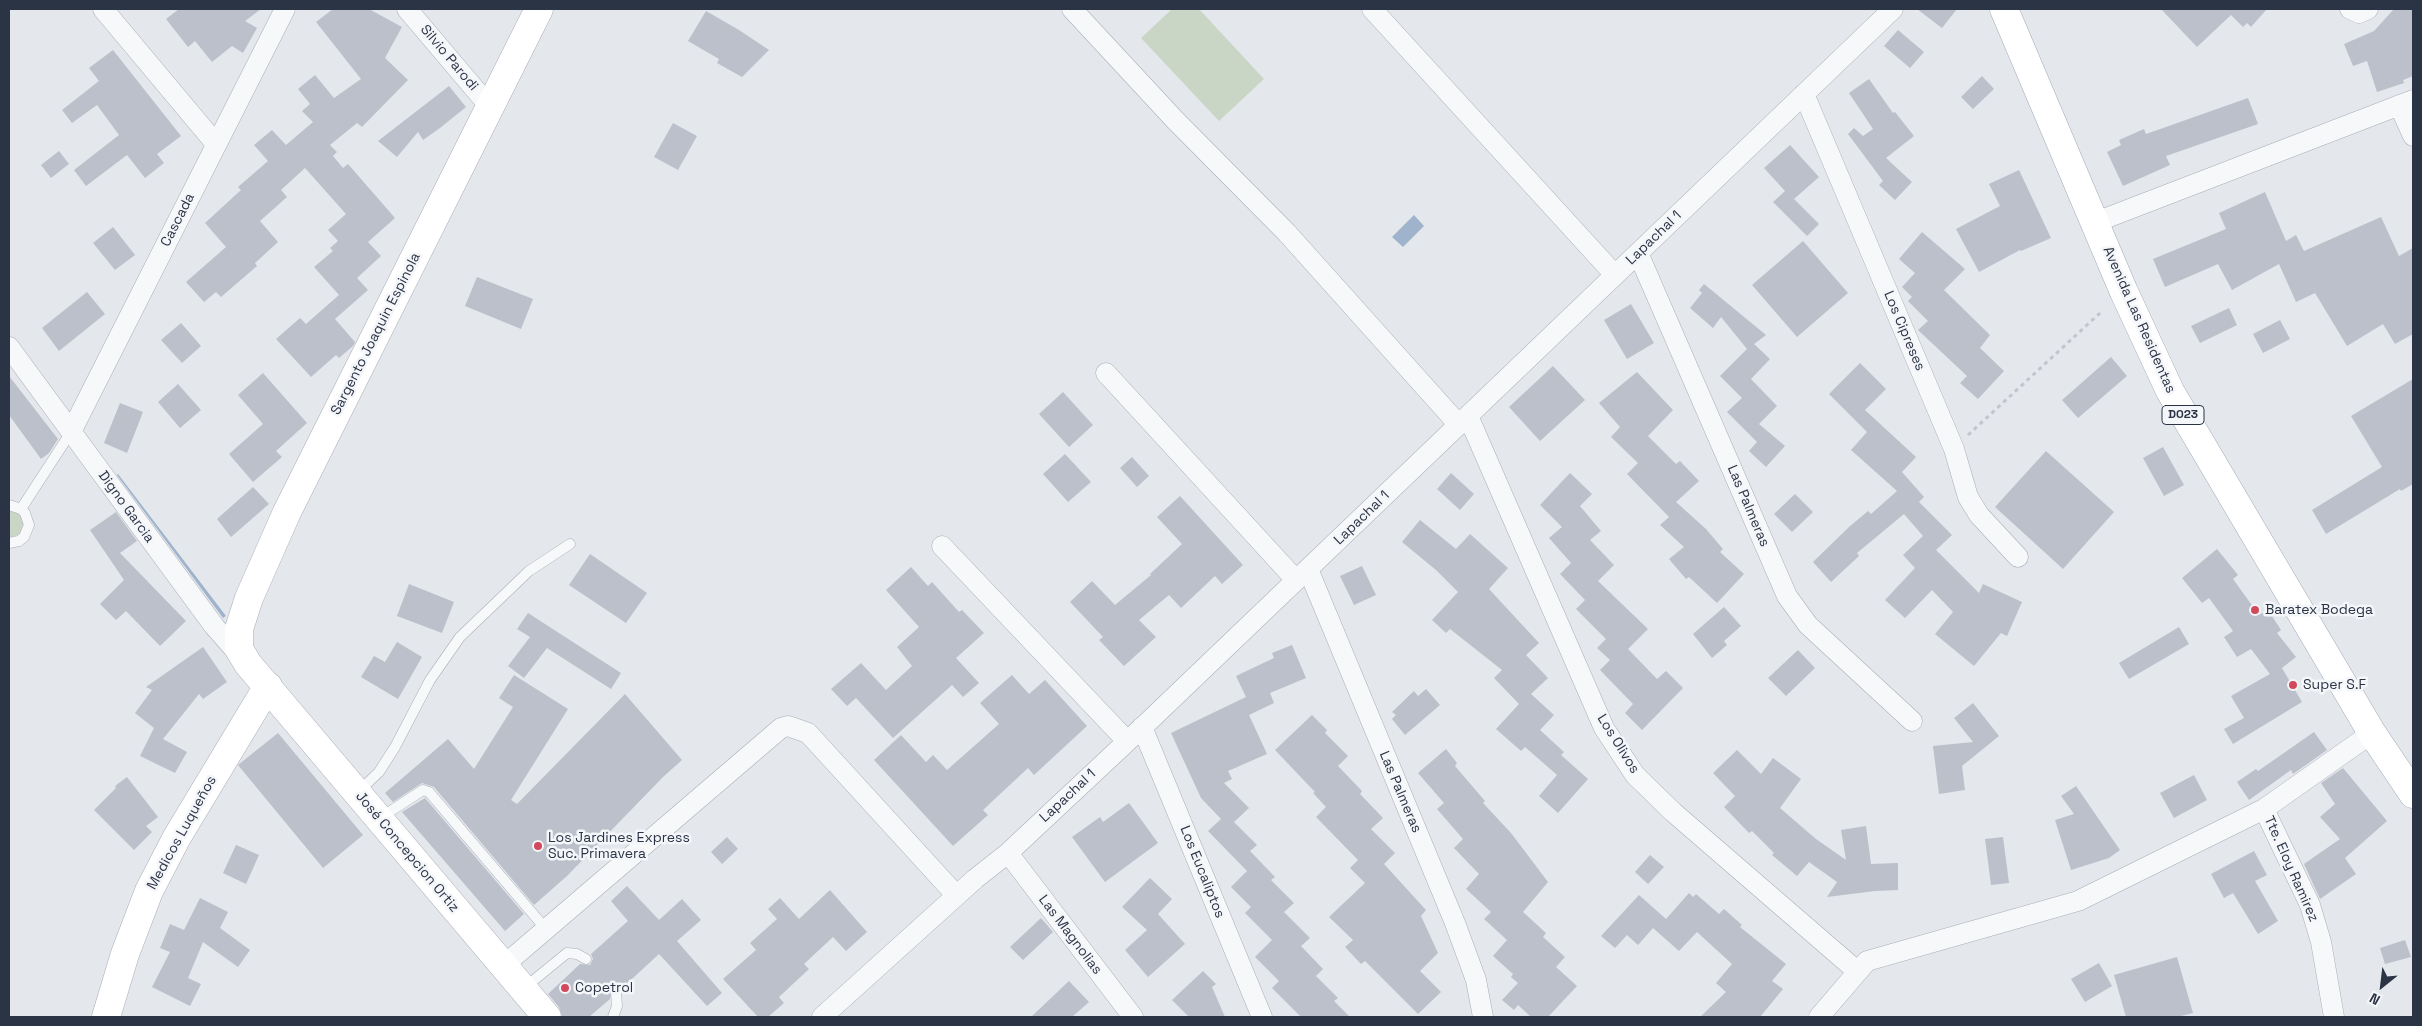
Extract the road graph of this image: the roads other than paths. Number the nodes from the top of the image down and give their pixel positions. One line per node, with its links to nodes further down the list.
1 (103, 9): 13 (street)
2 (285, 9): 13 (street, Cascada)
3 (408, 9): 11 (street, Silvio Parodi)
4 (539, 9): 11 (street, Sargento Joaquin Espinola)
5 (1072, 9): 19 (street, Los Olivos)
6 (1372, 9): 16 (street)
7 (1893, 9): 9 (street, Lapachal 1)
8 (2004, 9): 14 (street, Avenida Las Residentas / D023)
9 (1804, 94): 15 (street, Lapachal 1); 26 (street, Los Cipreses)
10 (2406, 102): 12 (street); 14 (street)
11 (490, 107): 28 (street, Sargento Joaquin Espinola)
12 (2413, 136)
13 (216, 144): 20 (street, Cascada)
14 (2096, 222): 32 (street, Avenida Las Residentas / D023)
15 (1638, 253): 16 (street, Lapachal 1); 30 (street, Las Palmeras)
16 (1615, 275): 19 (street, Lapachal 1)
17 (9, 347): 20 (street, Digno Garcia)
18 (1106, 373): 27 (street)
19 (1463, 420): 27 (street, Lapachal 1); 43 (street, Los Olivos)
20 (71, 432): 22 (lane); 28 (street, Digno Garcia)
21 (9, 505): 22 (lane)
22 (21, 509): 23 (lane)
23 (9, 543)
24 (570, 544): 34 (lane)
25 (942, 546): 33 (street)
26 (2018, 557)
27 (1302, 575): 31 (street, Lapachal 1); 52 (street, Las Palmeras)
28 (248, 664): 29 (street, José Concepcion Ortiz)
29 (268, 686): 34 (street, José Concepcion Ortiz); 47 (street, Medicos Luqueños)
30 (1912, 720)
31 (1142, 727): 33 (street, Lapachal 1); 51 (street, Los Eucaliptos)
32 (2372, 733): 35 (street, Avenida Las Residentas / D023); 36 (street)
33 (1127, 741): 38 (street, Lapachal 1)
34 (357, 792): 37 (street, José Concepcion Ortiz)
35 (2413, 794)
36 (2264, 809): 43 (street); 54 (street, Tte. Eloy Ramirez)
37 (379, 819): 40 (lane); 42 (street, José Concepcion Ortiz)
38 (1008, 853): 39 (street, Lapachal 1); 50 (street, Las Magnolias)
39 (956, 895): 40 (street); 46 (street, Lapachal 1)
40 (545, 928): 42 (street)
41 (586, 959): 44 (lane)
42 (503, 966): 44 (street, José Concepcion Ortiz)
43 (1862, 966): 53 (street)
44 (523, 989): 48 (street, José Concepcion Ortiz)
45 (616, 993): 49 (lane)
46 (827, 1016)
47 (106, 1017)
48 (547, 1017)
49 (613, 1017)
50 (1133, 1017)
51 (1262, 1017)
52 (1483, 1017)
53 (1819, 1017)
54 (2334, 1017)

